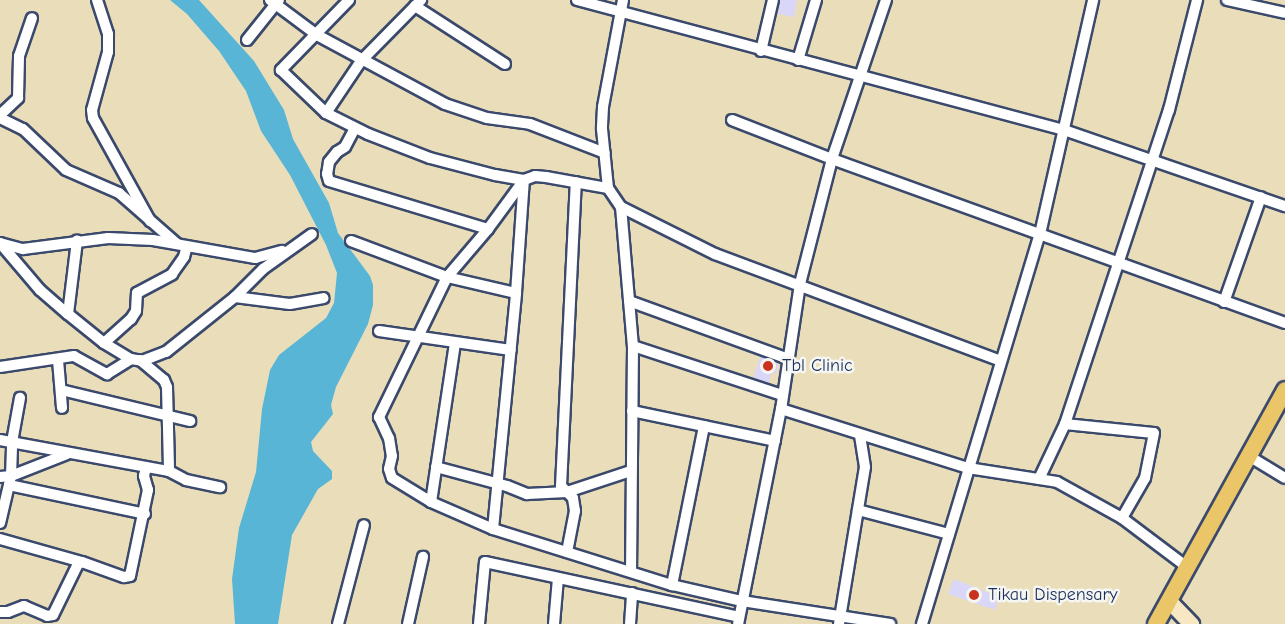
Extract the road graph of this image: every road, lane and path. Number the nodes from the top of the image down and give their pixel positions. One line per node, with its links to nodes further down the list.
1 (97, 0): 37 (street)
2 (349, 0): 16 (street)
3 (577, 0): 13 (street)
4 (623, 0): 13 (street)
5 (773, 0): 18 (street)
6 (816, 0): 19 (street)
7 (886, 0): 22 (street)
8 (1093, 0): 27 (street)
9 (1197, 0): 29 (street)
10 (1227, 0): 14 (street)
11 (275, 1): 16 (street); 17 (street)
12 (418, 3): 20 (street); 21 (street)
13 (619, 12): 18 (street); 28 (street)
14 (1285, 13)
15 (32, 18): 24 (street)
16 (317, 35): 20 (street); 23 (street)
17 (247, 40)
18 (761, 51): 19 (street)
19 (798, 60): 22 (street)
20 (361, 61): 23 (street); 28 (street)
21 (506, 64)
22 (861, 75): 27 (street); 30 (street)
23 (326, 113): 26 (street)
24 (0, 116): 37 (street)
25 (732, 120): 30 (street)
26 (355, 128): 31 (street); 38 (street)
27 (1064, 130): 29 (street); 40 (street)
28 (605, 153): 33 (street)
29 (1151, 158): 34 (street); 46 (street)
30 (832, 159): 40 (street); 48 (street)
31 (524, 180): 32 (street); 38 (street); 49 (street)
32 (576, 182): 33 (street); 94 (street)
33 (608, 188): 36 (street)
34 (1261, 196): 35 (street); 53 (street)
35 (1285, 206)
36 (621, 207): 48 (street); 52 (street)
37 (150, 220): 44 (street)
38 (488, 230): 47 (street)
39 (312, 234): 45 (street)
40 (1040, 234): 46 (street); 65 (street)
41 (77, 241): 43 (street); 44 (street); 54 (street)
42 (351, 241): 47 (street)
43 (0, 243): 54 (street)
44 (182, 245): 45 (street); 58 (street)
45 (291, 248): 50 (street)
46 (1118, 263): 53 (street); 76 (street)
47 (447, 277): 49 (street); 57 (street)
48 (800, 284): 62 (street); 65 (street)
49 (516, 293): 61 (street)
50 (235, 297): 51 (street); 64 (street)
51 (323, 298)
52 (629, 301): 60 (street); 62 (street)
53 (1224, 302): 55 (street)
54 (68, 314): 58 (street)
55 (1285, 323)
56 (379, 331): 57 (street)
57 (419, 338): 59 (street); 95 (street)
58 (104, 343): 64 (street)
59 (455, 343): 61 (street); 85 (street)
60 (633, 346): 69 (street); 73 (street)
61 (511, 350): 92 (street)
62 (788, 359): 69 (street)
63 (58, 360): 64 (street); 66 (street); 67 (street)
64 (136, 360): 74 (street)
65 (1001, 361): 86 (street)
66 (0, 367)
67 (61, 390): 71 (street); 74 (street)
68 (1285, 390): 83 (main road)
69 (782, 394): 72 (street)
70 (20, 398): 81 (street)
71 (62, 408)
72 (781, 410): 78 (street); 80 (street)
73 (632, 411): 77 (street); 88 (street)
74 (167, 416): 75 (street); 87 (street)
75 (190, 421)
76 (1065, 424): 91 (street); 98 (street)
77 (704, 426): 80 (street); 110 (street)
78 (860, 435): 86 (street); 96 (street)
79 (0, 440): 81 (street)
80 (775, 441): 112 (street)
81 (12, 442): 82 (street); 90 (street)
82 (71, 454): 84 (street); 90 (street)
83 (1249, 456): 89 (street); 107 (main road)
84 (146, 467): 87 (street); 97 (street)
85 (436, 467): 92 (street); 95 (street)
86 (968, 468): 91 (street); 102 (street)
87 (169, 471): 93 (street)
88 (631, 471): 94 (street); 108 (street)
89 (1285, 478)
90 (7, 479): 97 (street); 99 (street)
91 (1040, 479): 98 (street)
92 (498, 484): 94 (street); 101 (street)
93 (220, 487)
94 (567, 492): 104 (street)
95 (431, 502): 101 (street)
96 (858, 510): 102 (street); 116 (street)
97 (145, 514): 106 (street)
98 (1122, 518): 107 (street)
99 (0, 522)
100 (364, 525): 117 (street)
101 (494, 529): 104 (street)
102 (949, 534): 123 (street)
103 (0, 539): 106 (street)
104 (567, 552): 108 (street)
105 (423, 557): 118 (street)
106 (82, 562): 114 (street)
107 (1187, 567): 113 (main road)
108 (631, 571): 110 (street)
109 (558, 578): 111 (street); 119 (street); 120 (street)
110 (672, 585): 112 (street)
111 (632, 593): 115 (street); 121 (street)
112 (742, 601): 115 (street); 116 (street)
113 (1169, 601): 124 (main road); 125 (street)
114 (0, 612)
115 (738, 620)
116 (840, 620): 122 (street)
117 (338, 624)
118 (408, 624)
119 (479, 624)
120 (554, 624)
121 (630, 624)
122 (890, 624)
123 (922, 624)
124 (1156, 624)
125 (1191, 624)

